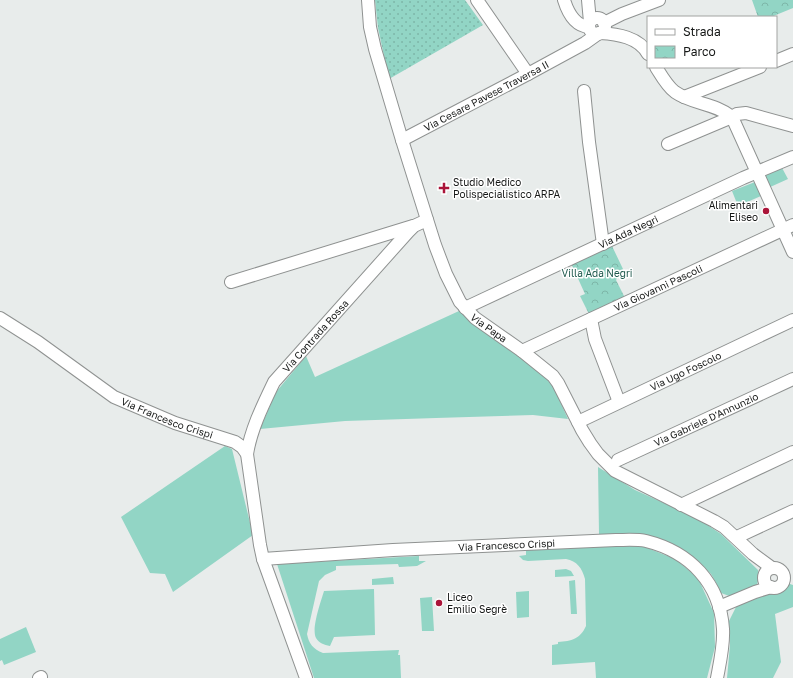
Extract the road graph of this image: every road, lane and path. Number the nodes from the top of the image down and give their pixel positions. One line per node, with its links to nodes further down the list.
1 (368, 0): 18 (street, Via Papa)
2 (477, 0): 13 (street)
3 (564, 0): 7 (street)
4 (588, 0): 7 (street)
5 (659, 0): 6 (street)
6 (638, 4): 7 (street)
7 (595, 28): 8 (street); 13 (street, Via Cesare Pavese Traversa II)
8 (647, 53)
9 (793, 54): 10 (street)
10 (777, 61)
11 (657, 68): 15 (street)
12 (757, 68): 15 (street)
13 (528, 74): 18 (street, Via Cesare Pavese Traversa II)
14 (584, 91): 25 (street)
15 (684, 97): 16 (street)
16 (732, 118): 17 (street); 19 (street); 21 (street)
17 (793, 126)
18 (402, 140): 22 (street, Via Papa)
19 (668, 144)
20 (793, 157): 21 (street, Via Ada Negri)
21 (757, 173): 23 (street); 25 (street, Via Ada Negri)
22 (427, 220): 24 (street, Via Contrada Rossa); 28 (street, Via Papa)
23 (788, 227): 26 (street); 30 (street, Via Giovanni Pascoli)
24 (411, 229): 27 (street, Via Contrada Rossa); 37 (street, Via Contrada Rossa)
25 (603, 244): 28 (street, Via Ada Negri)
26 (793, 252)
27 (231, 282)
28 (465, 308): 32 (street, Via Papa)
29 (0, 318): 37 (street, Via Francesco Crispi)
30 (591, 319): 32 (street, Via Giovanni Pascoli); 34 (street)
31 (793, 320): 34 (street, Via Ugo Foscolo)
32 (522, 351): 35 (street, Via Papa)
33 (793, 379): 38 (street, Via Gabriele D'Annunzio)
34 (619, 402): 35 (street, Via Ugo Foscolo)
35 (578, 422): 39 (street, Via Papa)
36 (793, 452): 39 (street)
37 (247, 454): 42 (street)
38 (618, 460)
39 (681, 504): 41 (street, Via Papa)
40 (793, 511): 41 (street)
41 (737, 538): 44 (street, Via Papa)
42 (263, 559): 45 (street, Via Francesco Crispi); 46 (street)
43 (788, 576): 44 (street, Via Papa); 44 (street)
44 (768, 577): 45 (street)
45 (719, 607): 47 (street, Via Francesco Crispi)
46 (306, 678)
47 (717, 678)

